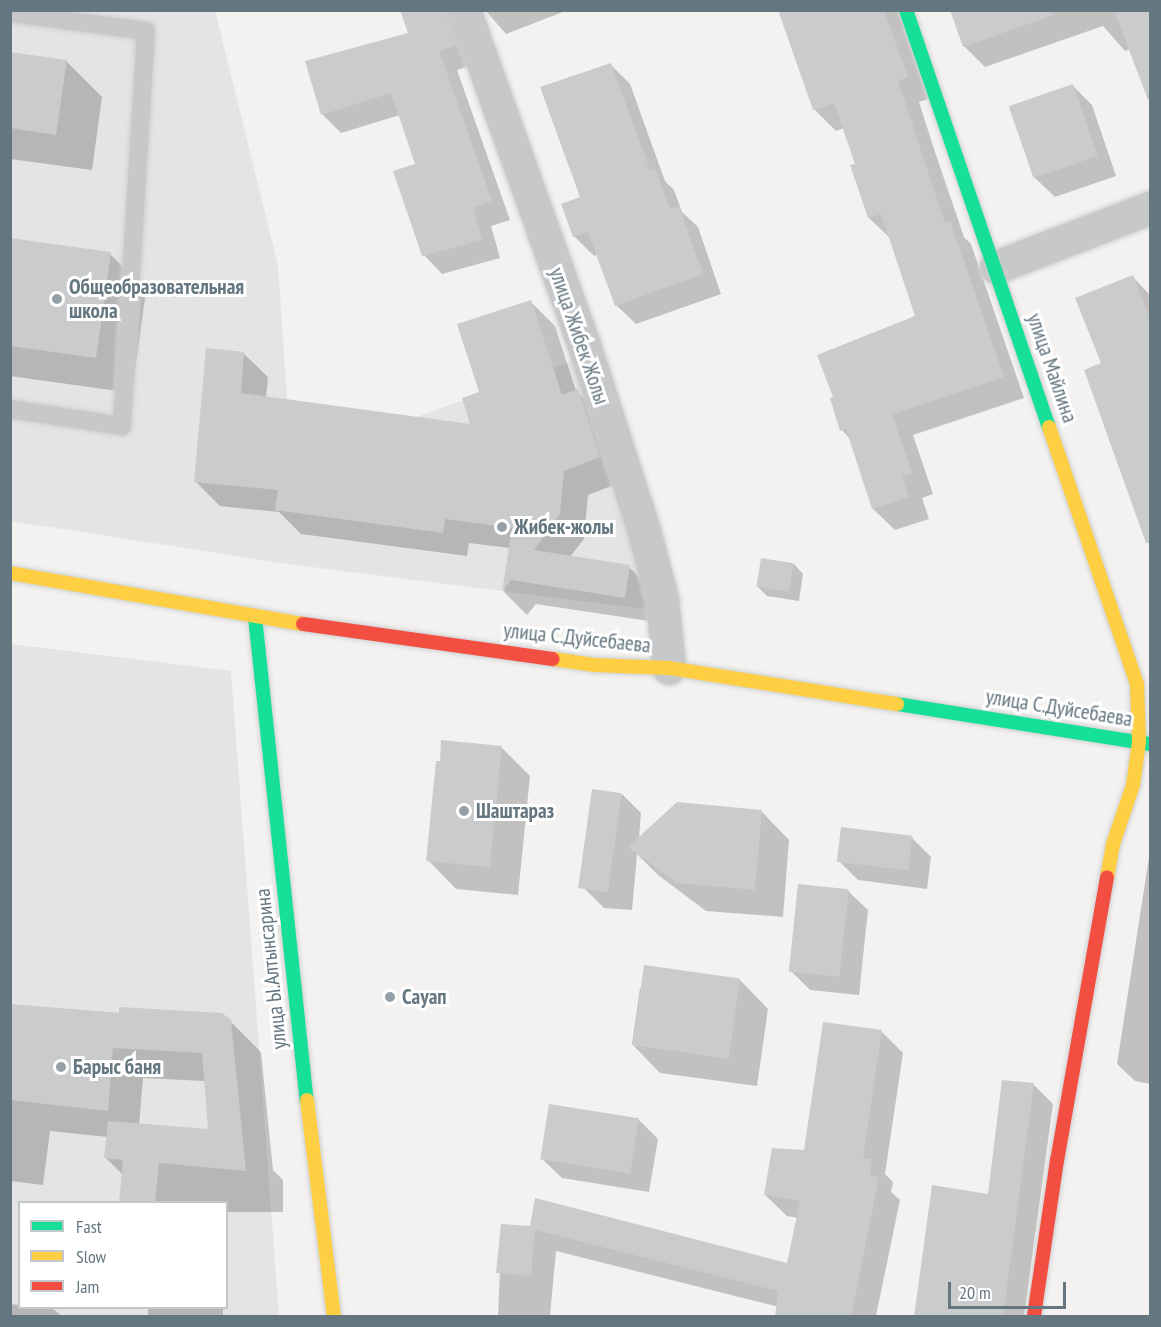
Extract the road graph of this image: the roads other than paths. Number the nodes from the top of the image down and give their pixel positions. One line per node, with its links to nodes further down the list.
1 (464, 10): 9 (street, улица Жибек Жолы)
2 (906, 10): 5 (street, улица Майлина)
3 (10, 13): 6 (lane)
4 (1150, 208): 5 (street)
5 (996, 267): 10 (street, улица Майлина)
6 (10, 410)
7 (10, 573): 8 (street, улица С.Дуйсебаева)
8 (255, 617): 9 (street, улица С.Дуйсебаева); 11 (street, улица Ы.Алтынсарина)
9 (669, 668): 10 (street, улица С.Дуйсебаева)
10 (1145, 743): 12 (street, улица С.Дуйсебаева)
11 (334, 1317)
12 (1034, 1317)

